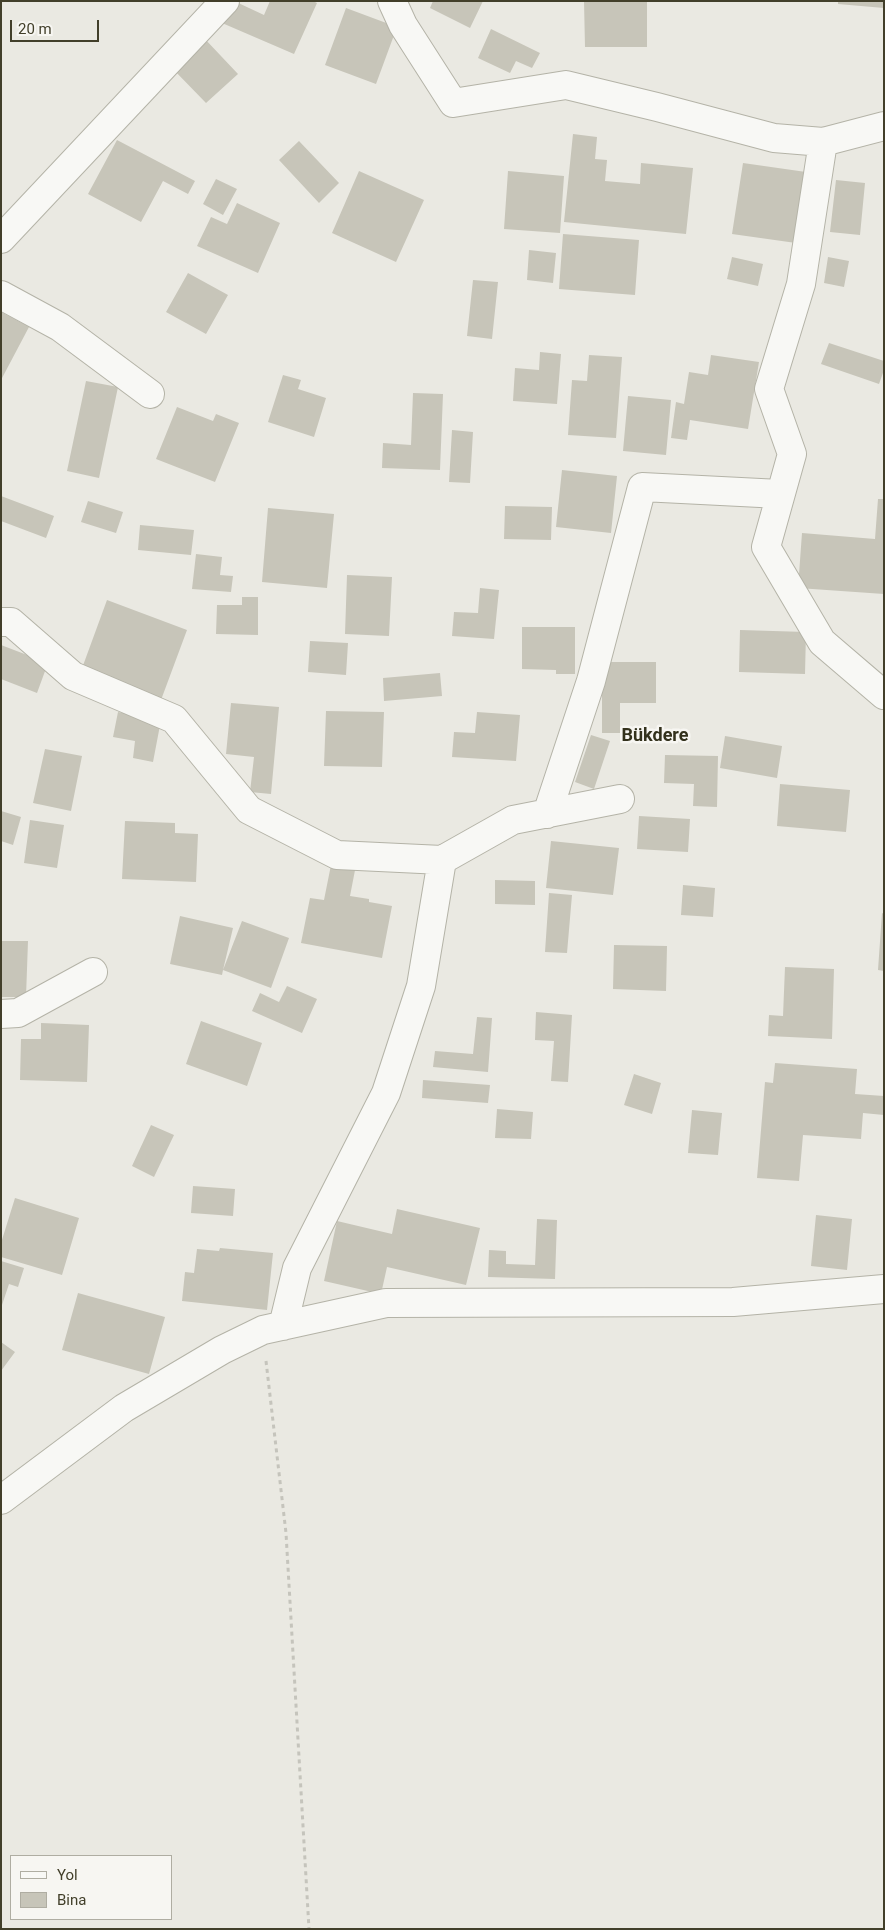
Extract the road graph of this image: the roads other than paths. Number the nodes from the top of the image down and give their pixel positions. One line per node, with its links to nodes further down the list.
1 (225, 1): 5 (street)
2 (392, 1): 4 (street)
3 (884, 126): 4 (street)
4 (824, 142): 8 (street)
5 (1, 239)
6 (1, 295): 7 (street)
7 (150, 394)
8 (780, 494): 10 (street); 12 (street)
9 (1, 622): 13 (street)
10 (884, 695)
11 (620, 799): 12 (street)
12 (547, 814): 13 (street)
13 (442, 860): 17 (street)
14 (93, 972): 15 (street)
15 (1, 1014)
16 (884, 1288): 17 (street)
17 (273, 1328): 18 (street)
18 (1, 1500)

